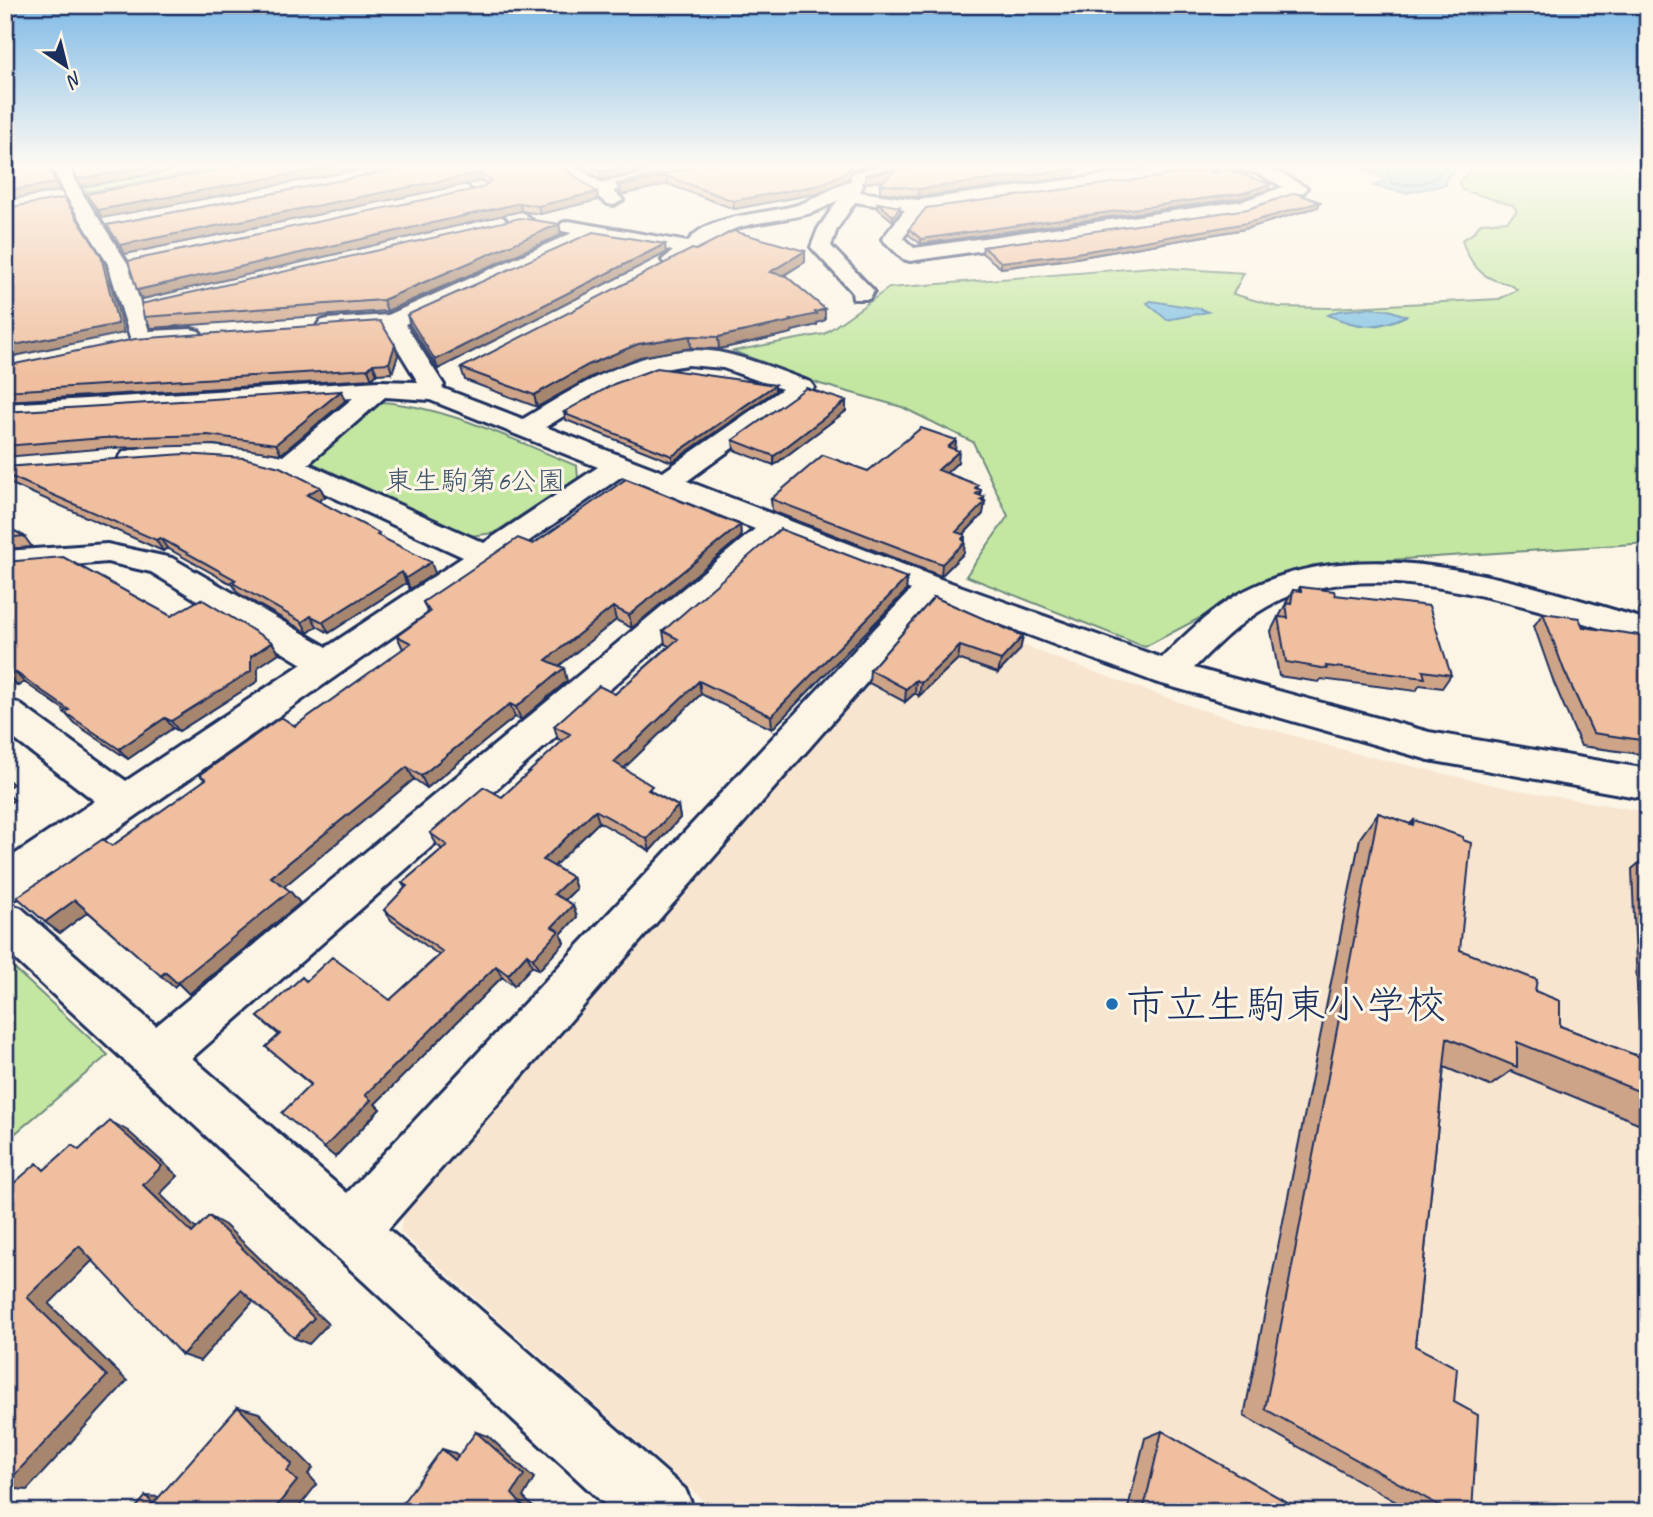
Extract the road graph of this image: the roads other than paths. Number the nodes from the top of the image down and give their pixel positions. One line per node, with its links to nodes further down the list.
1 (108, 235): 14 (street)
2 (585, 235): 11 (street)
3 (614, 235): 8 (street)
4 (709, 235): 8 (street)
5 (824, 235): 10 (street)
6 (895, 235): 7 (street)
7 (1043, 235)
8 (694, 249): 9 (street)
9 (655, 269)
10 (861, 295)
11 (392, 321): 12 (street); 17 (street)
12 (312, 327)
13 (206, 334): 14 (street)
14 (140, 339): 15 (street)
15 (113, 345)
16 (455, 373): 17 (street)
17 (427, 387): 18 (street); 20 (street)
18 (379, 389): 19 (street); 23 (street)
19 (5, 412)
20 (528, 427): 22 (street); 24 (street)
21 (111, 460): 23 (street)
22 (621, 464): 24 (street); 26 (street)
23 (289, 466): 26 (street)
24 (667, 482): 25 (street)
25 (776, 526): 28 (street); 37 (street)
26 (485, 555): 30 (street)
27 (5, 561): 30 (street)
28 (932, 587): 31 (street); 38 (street)
29 (1648, 631): 31 (street)
30 (327, 663): 34 (street)
31 (1168, 673): 33 (street)
32 (5, 712): 34 (street)
33 (1648, 784)
34 (124, 801): 35 (street)
35 (5, 884)
36 (5, 922): 37 (street)
37 (157, 1057): 38 (street)
38 (349, 1232): 39 (street)
39 (636, 1503)

